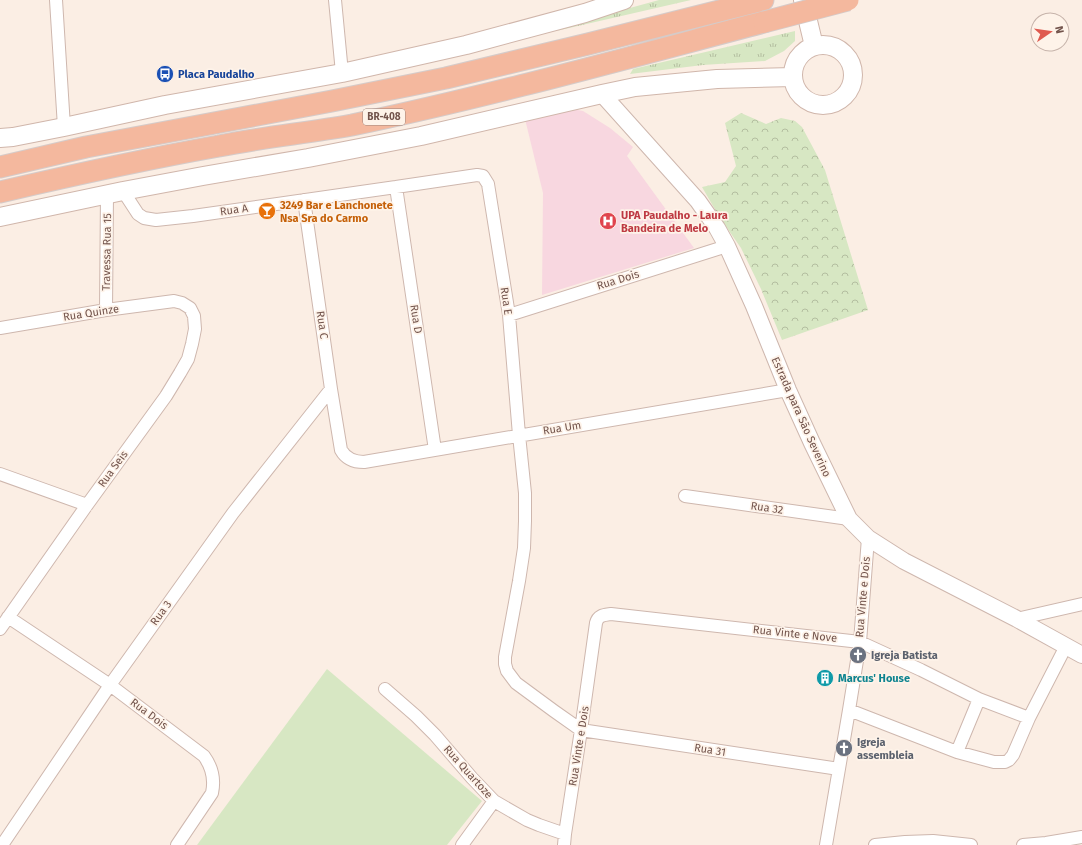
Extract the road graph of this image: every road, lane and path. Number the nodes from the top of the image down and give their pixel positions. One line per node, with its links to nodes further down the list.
1 (56, 0): 11 (street)
2 (335, 0): 8 (street)
3 (624, 0): 8 (main road)
4 (761, 0): 13 (highway, BR-408)
5 (803, 0): 7 (main road)
6 (848, 0): 16 (highway, BR-408, bridge)
7 (814, 46): 9 (main road); 9 (main road)
8 (342, 74): 11 (main road)
9 (793, 77): 10 (main road)
10 (602, 94): 17 (main road); 20 (street, Estrada para São Severino)
11 (64, 127): 12 (main road)
12 (0, 138)
13 (0, 167)
14 (478, 175): 15 (street, Rua A); 23 (street, Rua E)
15 (396, 187): 18 (street, Rua A); 30 (street, Rua D)
16 (0, 192)
17 (115, 192): 18 (street, Rua A); 19 (main road); 22 (street, Travessa Rua 15)
18 (304, 200): 26 (street, Rua C)
19 (0, 217)
20 (727, 246): 23 (street, Rua Dois); 27 (street, Estrada para São Severino)
21 (182, 303): 22 (street, Rua Quinze); 33 (street, Rua Seis)
22 (106, 310): 24 (street, Rua Quinze)
23 (509, 315): 28 (street, Rua E)
24 (3, 328): 25 (street)
25 (0, 339)
26 (331, 389): 29 (street, Rua C); 44 (street, Rua 3)
27 (788, 390): 28 (street, Rua Um); 34 (street, Estrada para São Severino)
28 (519, 435): 30 (street, Rua Um); 49 (street, Rua E)
29 (341, 450): 30 (street, Rua Um)
30 (435, 450)
31 (0, 474): 33 (street)
32 (685, 496): 34 (street, Rua 32)
33 (86, 505): 37 (street, Rua Seis)
34 (849, 520): 35 (street, Estrada para São Severino)
35 (868, 538): 38 (street, Estrada para São Severino); 41 (street, Rua Vinte e Dois)
36 (1082, 604): 38 (street)
37 (8, 617): 40 (street, Rua Seis); 44 (street, Rua Dois)
38 (1017, 620): 42 (street, Estrada para São Severino)
39 (596, 623): 41 (street, Rua Vinte e Nove); 49 (street, Rua Vinte e Dois)
40 (0, 629)
41 (860, 642): 46 (street, Rua Vinte e Nove); 47 (street, Rua Vinte e Dois)
42 (1066, 646): 43 (street, Estrada para São Severino); 48 (street)
43 (1082, 655)
44 (110, 685): 55 (street, Rua 3); 56 (street, Rua Dois)
45 (385, 689): 52 (street, Rua Quartoze)
46 (980, 699): 48 (street, Rua Vinte e Nove); 50 (street)
47 (849, 710): 50 (street); 51 (street, Rua Vinte e Dois)
48 (1029, 718): 50 (street)
49 (582, 730): 51 (street, Rua 31); 54 (street, Rua Vinte e Dois)
50 (957, 752)
51 (839, 769): 58 (street, Rua Vinte e Dois)
52 (494, 801): 54 (street, Rua Quartoze); 57 (street)
53 (1082, 837): 61 (street)
54 (564, 840)
55 (2, 845)
56 (177, 845)
57 (462, 845)
58 (826, 845)
59 (875, 845): 60 (street)
60 (971, 845)
61 (1023, 845)

